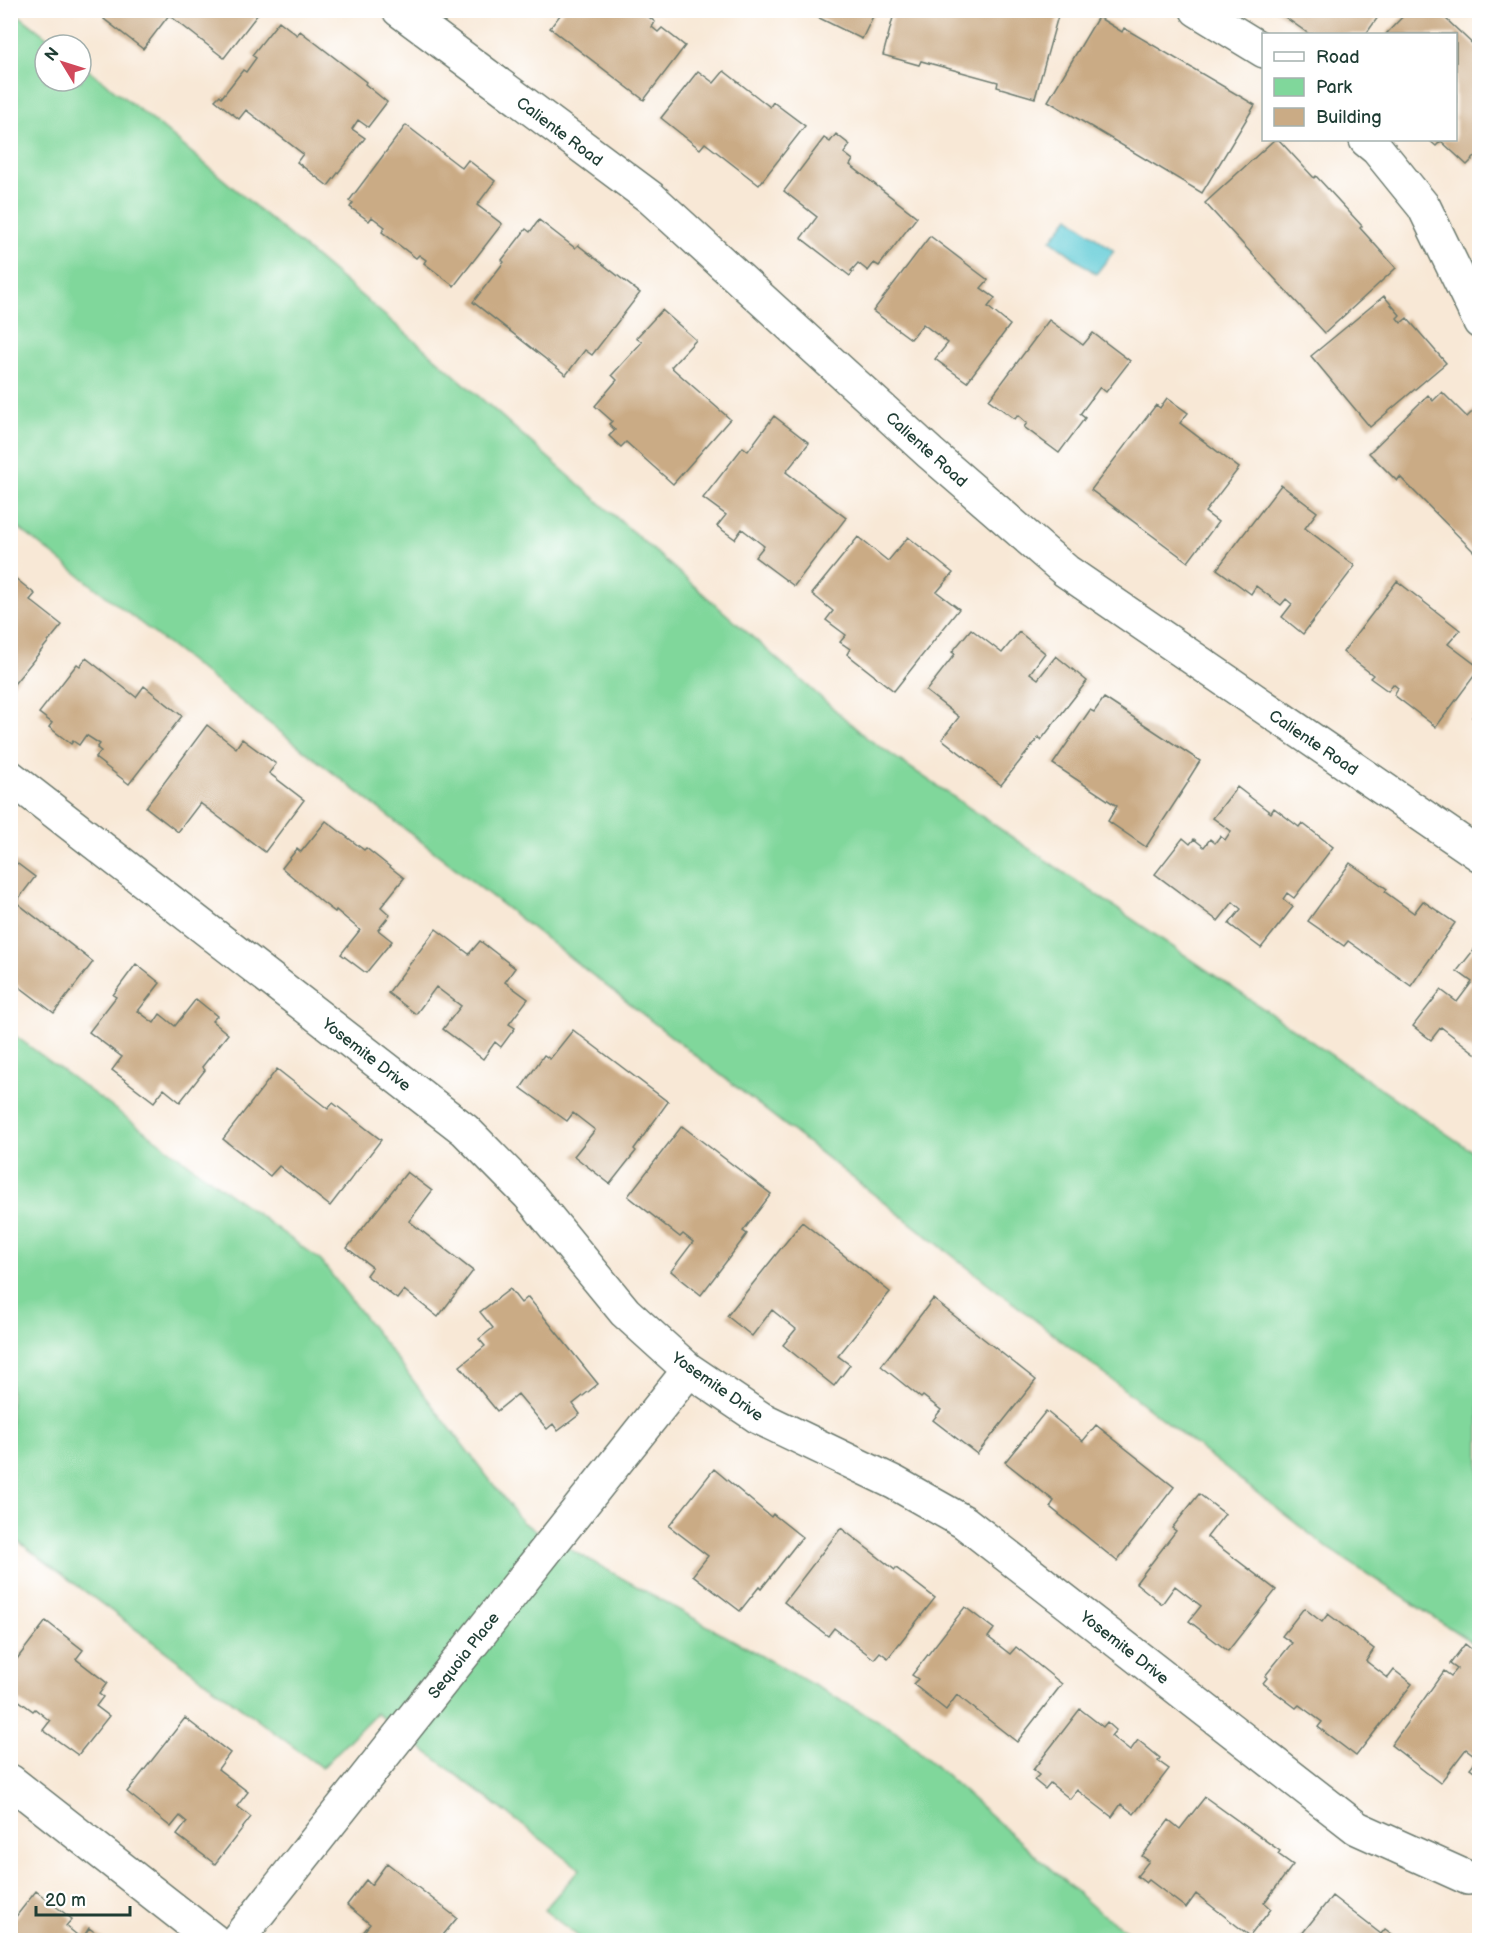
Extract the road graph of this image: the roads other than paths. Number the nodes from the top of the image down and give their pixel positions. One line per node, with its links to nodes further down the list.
1 (399, 10): 7 (street, Caliente Road)
2 (1197, 10): 3 (street)
3 (1262, 50)
4 (1367, 141): 5 (street)
5 (1479, 322)
6 (10, 777): 8 (street, Yosemite Drive)
7 (1479, 855)
8 (689, 1370): 10 (street, Yosemite Drive); 12 (street, Sequoia Place)
9 (10, 1781): 11 (street)
10 (1468, 1878)
11 (213, 1941)
12 (237, 1941)

